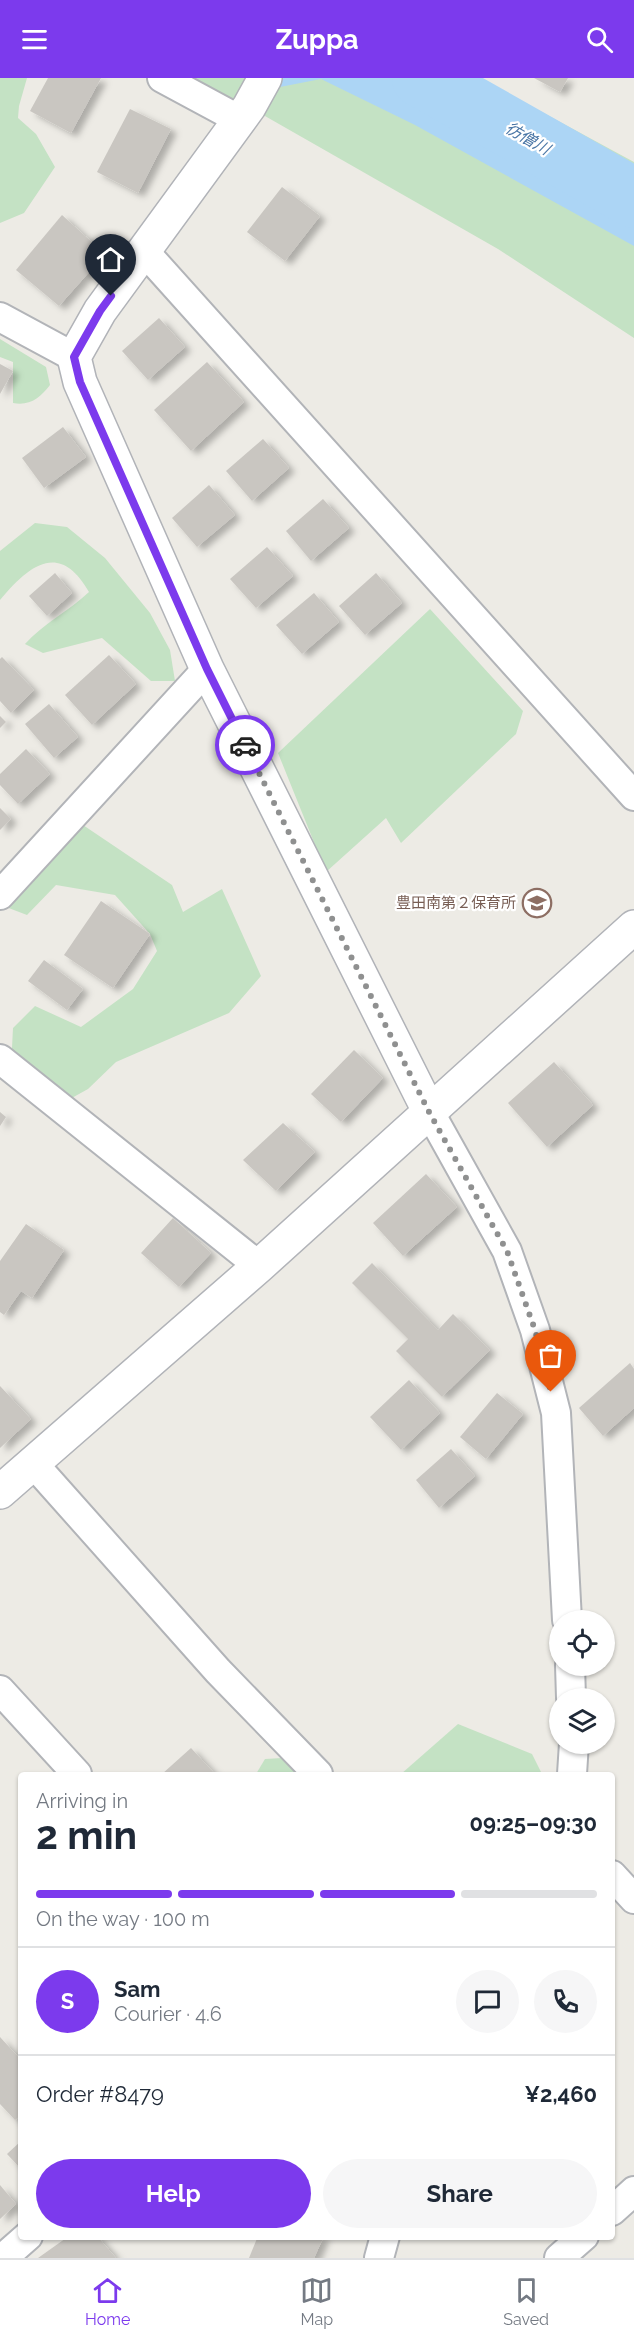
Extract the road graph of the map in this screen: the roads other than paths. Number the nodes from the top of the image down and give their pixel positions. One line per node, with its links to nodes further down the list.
1 (162, 78): 3 (street)
2 (265, 78): 3 (street)
3 (244, 114): 4 (street)
4 (144, 251): 6 (street); 8 (street)
5 (0, 317): 6 (street)
6 (74, 357): 7 (street)
7 (207, 669): 9 (street); 12 (street)
8 (634, 796)
9 (0, 895)
10 (634, 927): 12 (street)
11 (0, 1059): 13 (street)
12 (429, 1112): 13 (street); 16 (street)
13 (259, 1266): 14 (street)
14 (32, 1462): 15 (street); 20 (street)
15 (0, 1492)
16 (566, 1610)
17 (0, 1690): 19 (street)
18 (573, 1754): 21 (street)
19 (75, 1772)
20 (316, 1772)
21 (572, 1772)
22 (615, 1878): 23 (street)
23 (634, 1899)
24 (634, 2192): 25 (street)
25 (615, 2208)
26 (23, 2240): 29 (street)
27 (384, 2240): 30 (street)
28 (580, 2240): 31 (street)
29 (3, 2258)
30 (379, 2258)
31 (560, 2258)

